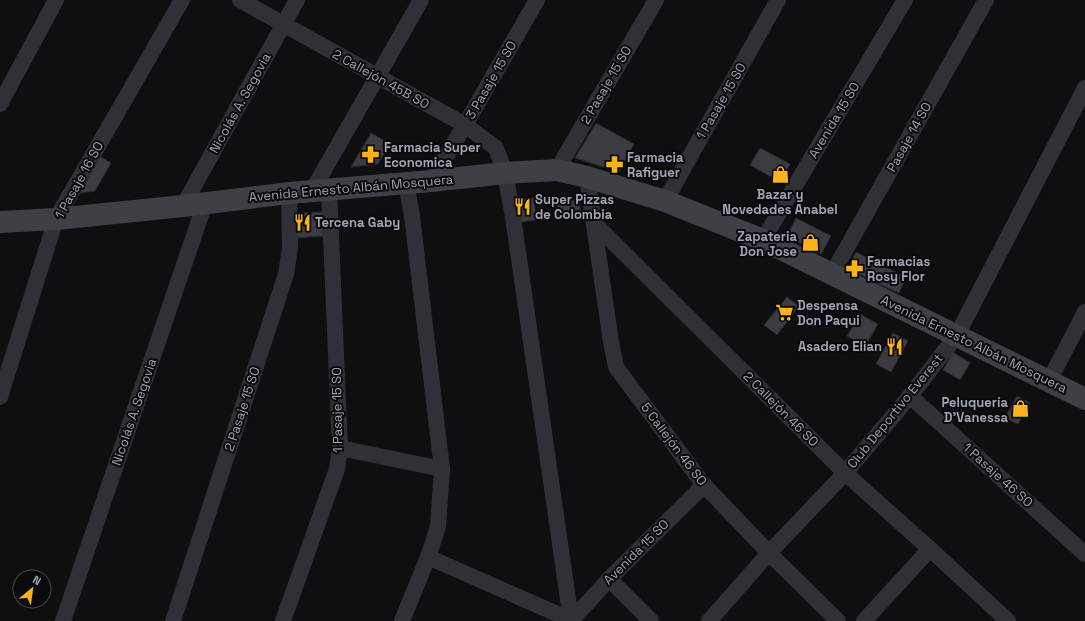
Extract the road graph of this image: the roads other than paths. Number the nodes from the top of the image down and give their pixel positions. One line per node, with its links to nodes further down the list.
1 (56, 0): 14 (street)
2 (182, 0): 26 (street, 1 Pasaje 16 SO)
3 (240, 0): 11 (street, 2 Callejón 45B SO)
4 (297, 0): 11 (street, Nicolás A. Segovia)
5 (421, 0): 12 (street)
6 (537, 0): 15 (street, 3 Pasaje 15 SO)
7 (656, 0): 16 (street, 2 Pasaje 15 SO)
8 (778, 0): 23 (street, 1 Pasaje 15 SO)
9 (905, 0): 29 (street, Avenida 15 SO)
10 (986, 0): 30 (street, Pasaje 14 SO)
11 (283, 24): 12 (street, 2 Callejón 45B SO); 25 (street, Nicolás A. Segovia)
12 (378, 77): 15 (street, 2 Callejón 45B SO); 21 (street)
13 (1085, 88): 32 (street, Club Deportivo Everest)
14 (0, 104)
15 (465, 125): 17 (street, 2 Callejón 45B SO); 19 (street, 3 Pasaje 15 SO)
16 (557, 170): 17 (street, Avenida Ernesto Albán Mosquera); 18 (street, Avenida Ernesto Albán Mosquera)
17 (505, 173): 19 (street, Avenida Ernesto Albán Mosquera); 50 (street, 2 Callejón 45B SO)
18 (588, 177): 23 (street, Avenida Ernesto Albán Mosquera); 28 (street)
19 (431, 181): 20 (street, Avenida Ernesto Albán Mosquera)
20 (406, 183): 21 (street, Avenida Ernesto Albán Mosquera); 38 (street)
21 (320, 191): 22 (street, Avenida Ernesto Albán Mosquera); 37 (street, 1 Pasaje 15 SO)
22 (289, 193): 24 (street, Avenida Ernesto Albán Mosquera); 47 (street, 2 Pasaje 15 SO)
23 (665, 201): 29 (street, Avenida Ernesto Albán Mosquera)
24 (205, 203): 25 (street, Avenida Ernesto Albán Mosquera); 46 (street, Nicolás A. Segovia)
25 (183, 206): 26 (street, Avenida Ernesto Albán Mosquera)
26 (56, 219): 27 (street, Avenida Ernesto Albán Mosquera); 35 (street, 1 Pasaje 16 SO)
27 (0, 222)
28 (594, 223): 39 (street, 2 Callejón 46 SO); 40 (street, 5 Callejón 46 SO)
29 (763, 240): 30 (street, Avenida Ernesto Albán Mosquera)
30 (832, 274): 32 (street, Avenida Ernesto Albán Mosquera)
31 (1085, 312): 33 (street)
32 (957, 335): 33 (street, Avenida Ernesto Albán Mosquera); 34 (street, Club Deportivo Everest)
33 (1049, 381): 36 (street, Avenida Ernesto Albán Mosquera)
34 (910, 396): 39 (street, Club Deportivo Everest); 43 (street, 1 Pasaje 46 SO)
35 (0, 397)
36 (1085, 399)
37 (340, 448): 38 (street); 48 (street, 1 Pasaje 15 SO)
38 (442, 469): 44 (street)
39 (846, 473): 41 (street, 2 Callejón 46 SO); 42 (street, Club Deportivo Everest)
40 (704, 485): 42 (street, 5 Callejón 46 SO); 45 (street, Avenida 15 SO)
41 (930, 549): 54 (street); 55 (street, 2 Callejón 46 SO)
42 (769, 553): 52 (street, Club Deportivo Everest); 53 (street, 5 Callejón 46 SO)
43 (1085, 554)
44 (428, 557): 49 (street); 50 (street)
45 (608, 579): 50 (street, Avenida 15 SO); 51 (street)
46 (63, 621)
47 (173, 621)
48 (283, 621)
49 (402, 621)
50 (571, 621)
51 (651, 621)
52 (709, 621)
53 (838, 621)
54 (864, 621)
55 (1008, 621)

